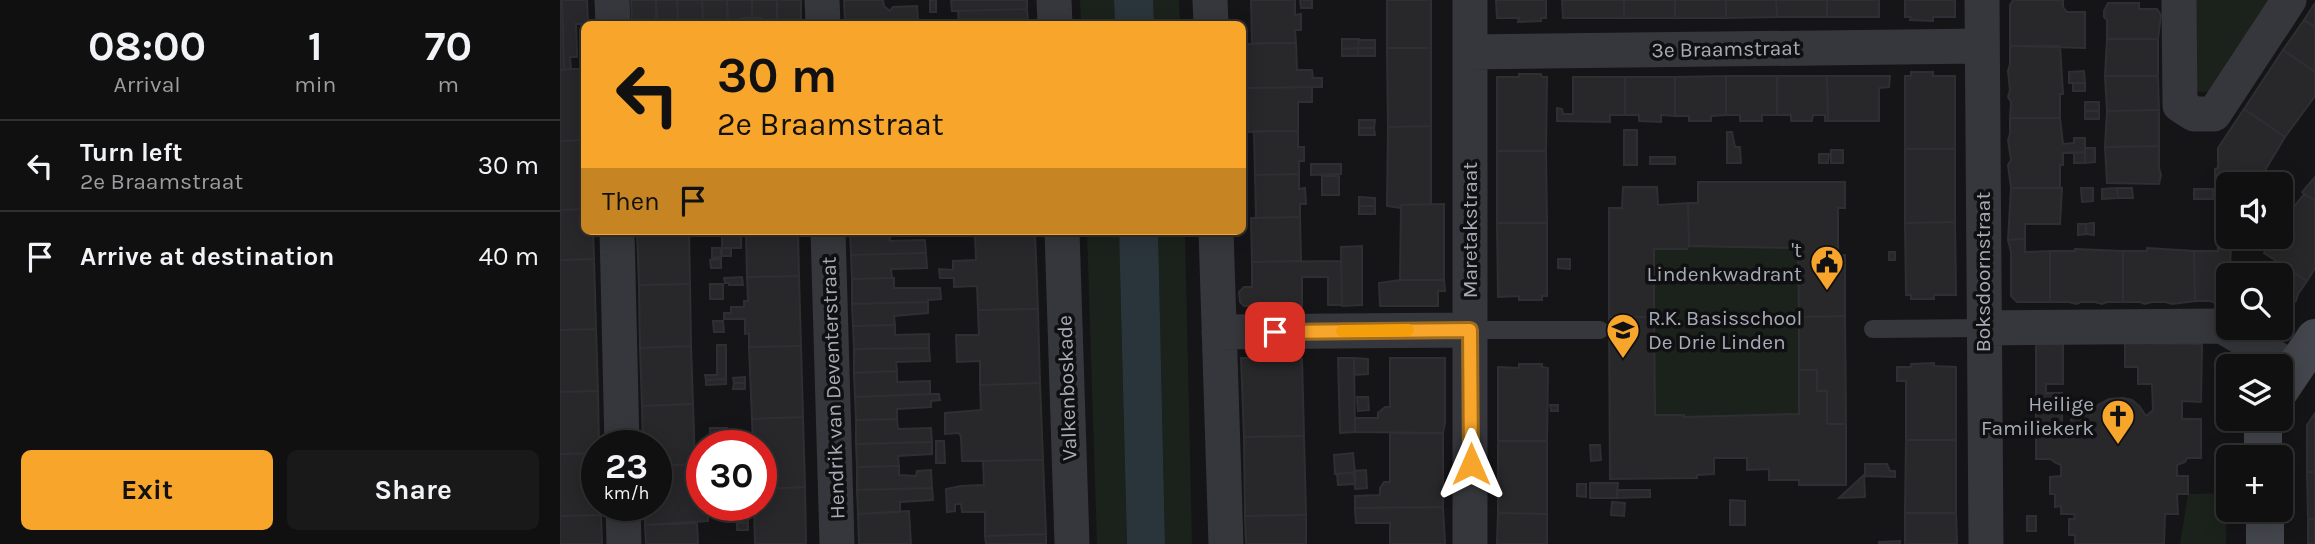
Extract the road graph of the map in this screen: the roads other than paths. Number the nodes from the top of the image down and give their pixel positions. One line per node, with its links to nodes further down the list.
1 (612, 0): 9 (street)
2 (822, 0): 10 (street)
3 (1054, 0): 11 (street)
4 (1210, 0): 12 (street)
5 (1470, 0): 14 (street, Maretakstraat)
6 (1982, 0): 13 (street, Boksdoornstraat)
7 (2179, 0): 8 (street)
8 (2289, 0)
9 (613, 21)
10 (823, 21)
11 (1055, 21)
12 (1211, 21)
13 (1982, 46): 14 (street, 3e Braamstraat); 19 (street, Boksdoornstraat)
14 (1470, 52): 21 (street, Maretakstraat)
15 (617, 235): 27 (street)
16 (828, 235): 31 (street, Hendrik van Deventerstraat)
17 (1062, 235): 32 (street, Valkenboskade)
18 (1216, 235): 23 (street)
19 (1984, 328): 20 (lane); 25 (street); 35 (street, Boksdoornstraat)
20 (1872, 329)
21 (1470, 330): 22 (lane); 23 (street); 34 (street, Maretakstraat)
22 (1600, 330)
23 (1219, 332): 33 (street)
24 (2315, 338): 26 (street)
25 (2256, 354)
26 (2293, 371)
27 (622, 430)
28 (623, 521): 30 (street)
29 (2265, 522): 36 (street)
30 (624, 544)
31 (837, 544)
32 (1072, 544)
33 (1226, 544)
34 (1471, 544)
35 (1986, 544)
36 (2265, 544)

